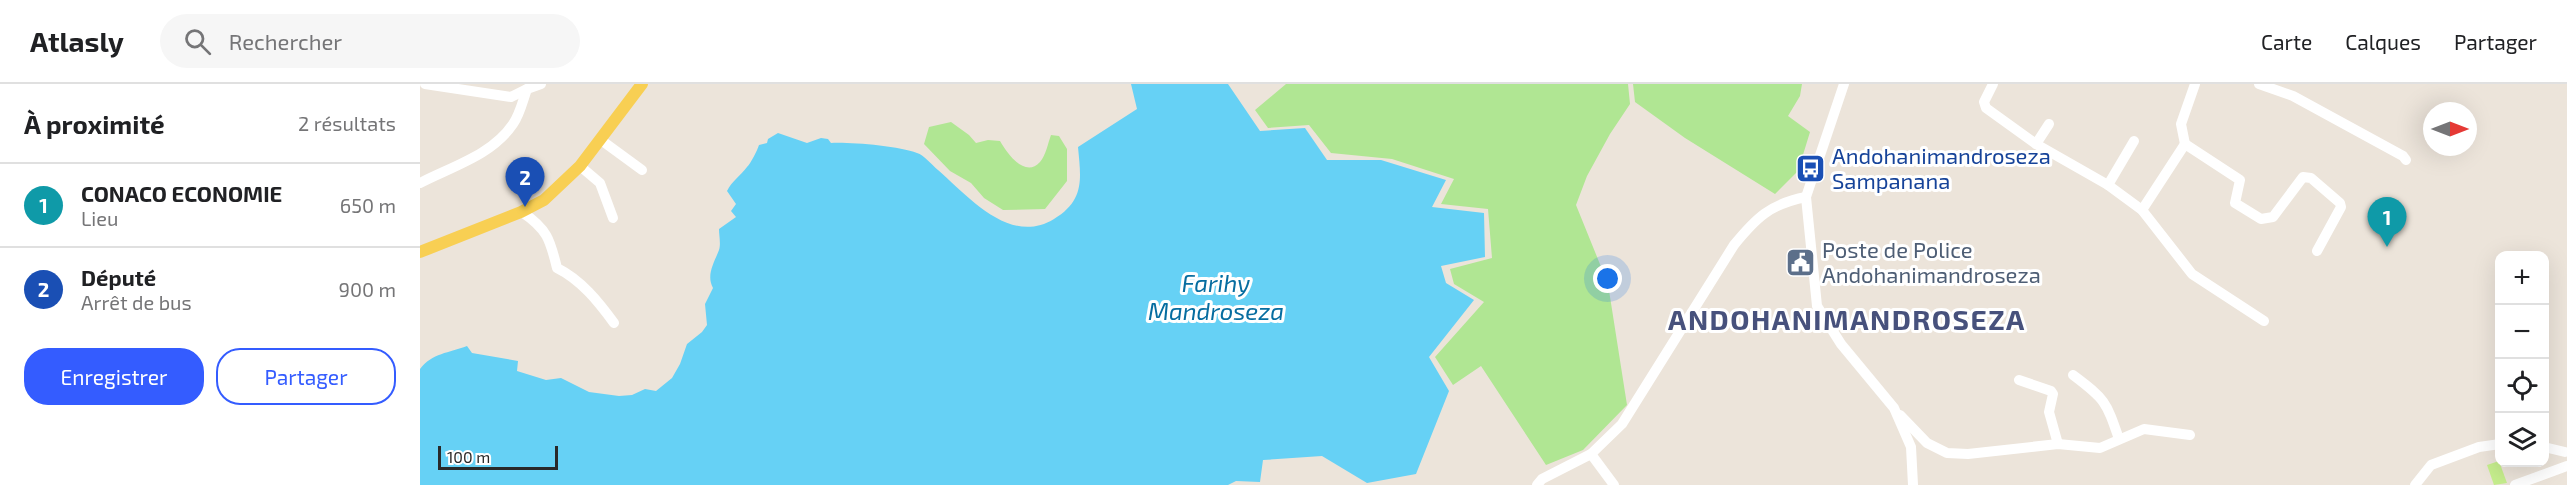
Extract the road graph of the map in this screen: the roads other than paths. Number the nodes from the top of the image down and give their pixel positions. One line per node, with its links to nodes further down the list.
1 (422, 84): 8 (street)
2 (541, 84): 8 (street)
3 (642, 84): 10 (main road)
4 (1844, 84): 19 (street)
5 (1993, 84): 12 (street)
6 (2195, 84): 13 (street)
7 (2259, 84): 14 (street)
8 (527, 89): 17 (street)
9 (2049, 124): 12 (street)
10 (601, 140): 15 (main road); 16 (street)
11 (2134, 141): 18 (street)
12 (2036, 144): 18 (street)
13 (2185, 144): 20 (street); 23 (street)
14 (2406, 160)
15 (580, 166): 21 (main road); 22 (street)
16 (642, 170)
17 (420, 183)
18 (2108, 185): 20 (street)
19 (1806, 197): 29 (street); 37 (street)
20 (2142, 210): 25 (street)
21 (522, 212): 24 (main road); 26 (street)
22 (613, 218)
23 (2318, 251)
24 (420, 252)
25 (2264, 321)
26 (614, 322)
27 (2073, 375): 31 (street)
28 (2019, 380): 33 (street)
29 (1894, 408): 33 (street); 41 (street)
30 (2190, 435): 31 (street)
31 (2119, 439): 33 (street)
32 (2567, 439): 36 (street)
33 (2058, 444)
34 (2495, 445): 42 (street)
35 (2549, 448): 36 (street)
36 (2566, 453)
37 (1591, 454): 39 (street); 40 (street)
38 (2567, 466): 43 (street)
39 (1537, 485)
40 (1614, 485)
41 (1912, 485)
42 (2415, 485)
43 (2515, 485)

